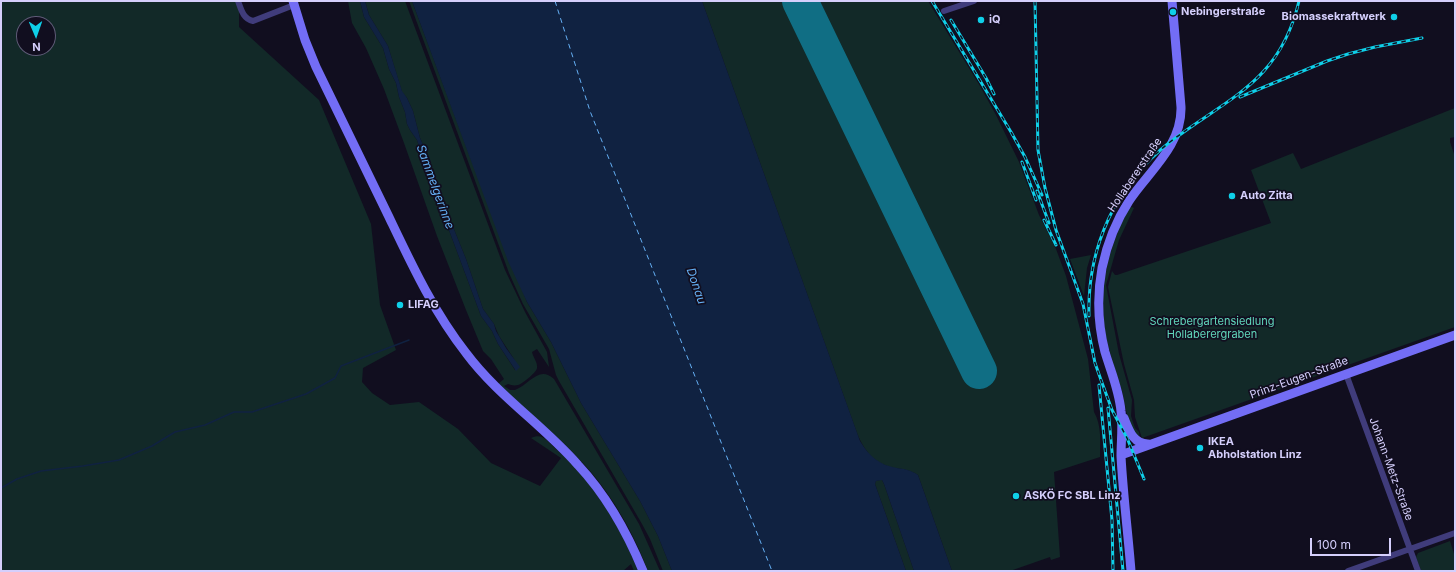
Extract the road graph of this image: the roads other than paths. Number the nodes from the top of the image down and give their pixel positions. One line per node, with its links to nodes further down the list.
1 (238, 1): 4 (street)
2 (974, 1): 5 (street)
3 (1172, 1): 8 (street, Hollabererstraße)
4 (293, 3): 13 (street)
5 (944, 11)
6 (1455, 335): 7 (street, Prinz-Eugen-Straße)
7 (1346, 374): 9 (street, Prinz-Eugen-Straße); 12 (street, Johann-Metz-Straße)
8 (1121, 411): 9 (street); 10 (street, Hollabererstraße)
9 (1152, 444): 10 (street, Prinz-Eugen-Straße)
10 (1121, 455): 14 (street, Hollabererstraße)
11 (1455, 533): 12 (street)
12 (1410, 549): 15 (street); 16 (street, Johann-Metz-Straße)
13 (643, 571)
14 (1131, 571)
15 (1348, 571)
16 (1418, 571)

